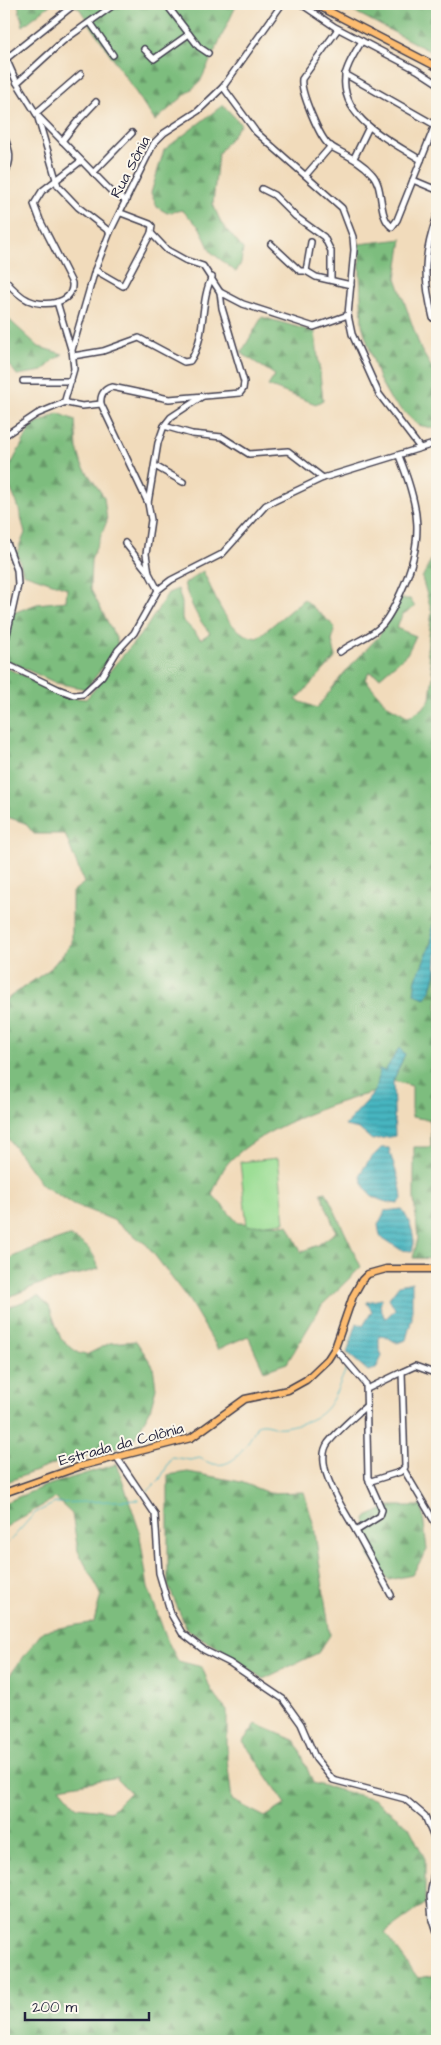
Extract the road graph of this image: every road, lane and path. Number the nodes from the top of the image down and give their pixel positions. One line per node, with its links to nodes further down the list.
1 (75, 4): 16 (street)
2 (115, 4): 9 (street)
3 (166, 4): 11 (street)
4 (282, 4): 22 (street, Rua Sônia)
5 (301, 4): 10 (street)
6 (315, 4): 8 (main road)
7 (320, 4): 8 (main road)
8 (347, 20): 17 (main road)
9 (90, 22): 15 (street); 20 (street)
10 (338, 29): 12 (street); 30 (street)
11 (189, 34): 13 (street); 14 (street)
12 (362, 41): 19 (street); 21 (street)
13 (144, 49)
14 (208, 53)
15 (113, 55)
16 (5, 56): 20 (street)
17 (437, 67)
18 (81, 74): 24 (street)
19 (345, 74): 25 (street); 26 (street)
20 (17, 83): 24 (street)
21 (437, 83)
22 (223, 87): 36 (street); 41 (street, Rua Sônia)
23 (96, 102): 29 (street)
24 (37, 114): 29 (street); 38 (street)
25 (436, 123): 32 (street)
26 (369, 127): 31 (street); 32 (street)
27 (132, 133): 34 (street)
28 (4, 136): 35 (street)
29 (62, 141): 33 (street)
30 (331, 146): 31 (street); 36 (street)
31 (354, 158): 37 (street)
32 (421, 160): 37 (street)
33 (81, 161): 34 (street); 38 (street)
34 (93, 173): 41 (street)
35 (4, 174)
36 (306, 175): 53 (street)
37 (412, 180): 40 (street)
38 (55, 181): 44 (street); 55 (street)
39 (262, 188): 52 (street)
40 (437, 190)
41 (126, 201): 42 (street, Rua Sônia)
42 (121, 213): 44 (street, Rua Sônia); 45 (street)
43 (437, 216): 57 (street)
44 (110, 232): 48 (street, Rua Sônia)
45 (151, 233): 48 (street); 50 (street)
46 (311, 242): 49 (street)
47 (271, 244): 49 (street)
48 (96, 270): 58 (street, Rua Sônia)
49 (306, 271): 52 (street)
50 (212, 277): 54 (street); 58 (street)
51 (4, 279): 55 (street)
52 (331, 280): 53 (street)
53 (352, 285): 56 (street)
54 (220, 292): 56 (street); 61 (street)
55 (57, 302): 58 (street)
56 (348, 316): 67 (street)
57 (433, 318)
58 (73, 353): 60 (street, Rua Sônia)
59 (23, 381): 60 (street)
60 (71, 381): 62 (street, Rua Sônia)
61 (203, 396): 63 (street); 64 (street)
62 (66, 402): 63 (street); 65 (street)
63 (101, 404): 72 (street)
64 (164, 426): 69 (street); 70 (street)
65 (4, 436)
66 (437, 443): 67 (street)
67 (420, 448): 68 (street)
68 (399, 456): 70 (street); 78 (street)
69 (155, 466): 71 (street); 72 (street)
70 (323, 478): 76 (street)
71 (183, 482)
72 (148, 503): 75 (street)
73 (4, 540): 77 (street)
74 (125, 543): 75 (street)
75 (149, 573): 76 (street)
76 (158, 590): 79 (street)
77 (4, 648)
78 (340, 652)
79 (4, 663)
80 (437, 1269): 81 (main road, Estrada da Colônia)
81 (335, 1348): 84 (street); 86 (main road, Estrada da Colônia)
82 (402, 1372): 83 (street); 84 (street); 87 (street)
83 (437, 1374)
84 (367, 1389): 85 (street)
85 (367, 1405): 88 (street); 91 (street)
86 (116, 1456): 89 (main road, Estrada da Colônia); 94 (street)
87 (404, 1470): 88 (street); 90 (street)
88 (369, 1480): 91 (street)
89 (4, 1493)
90 (437, 1526)
91 (356, 1531): 92 (street)
92 (391, 1595)
93 (437, 1873): 94 (street)
94 (432, 1878): 95 (street)
95 (437, 1936)

